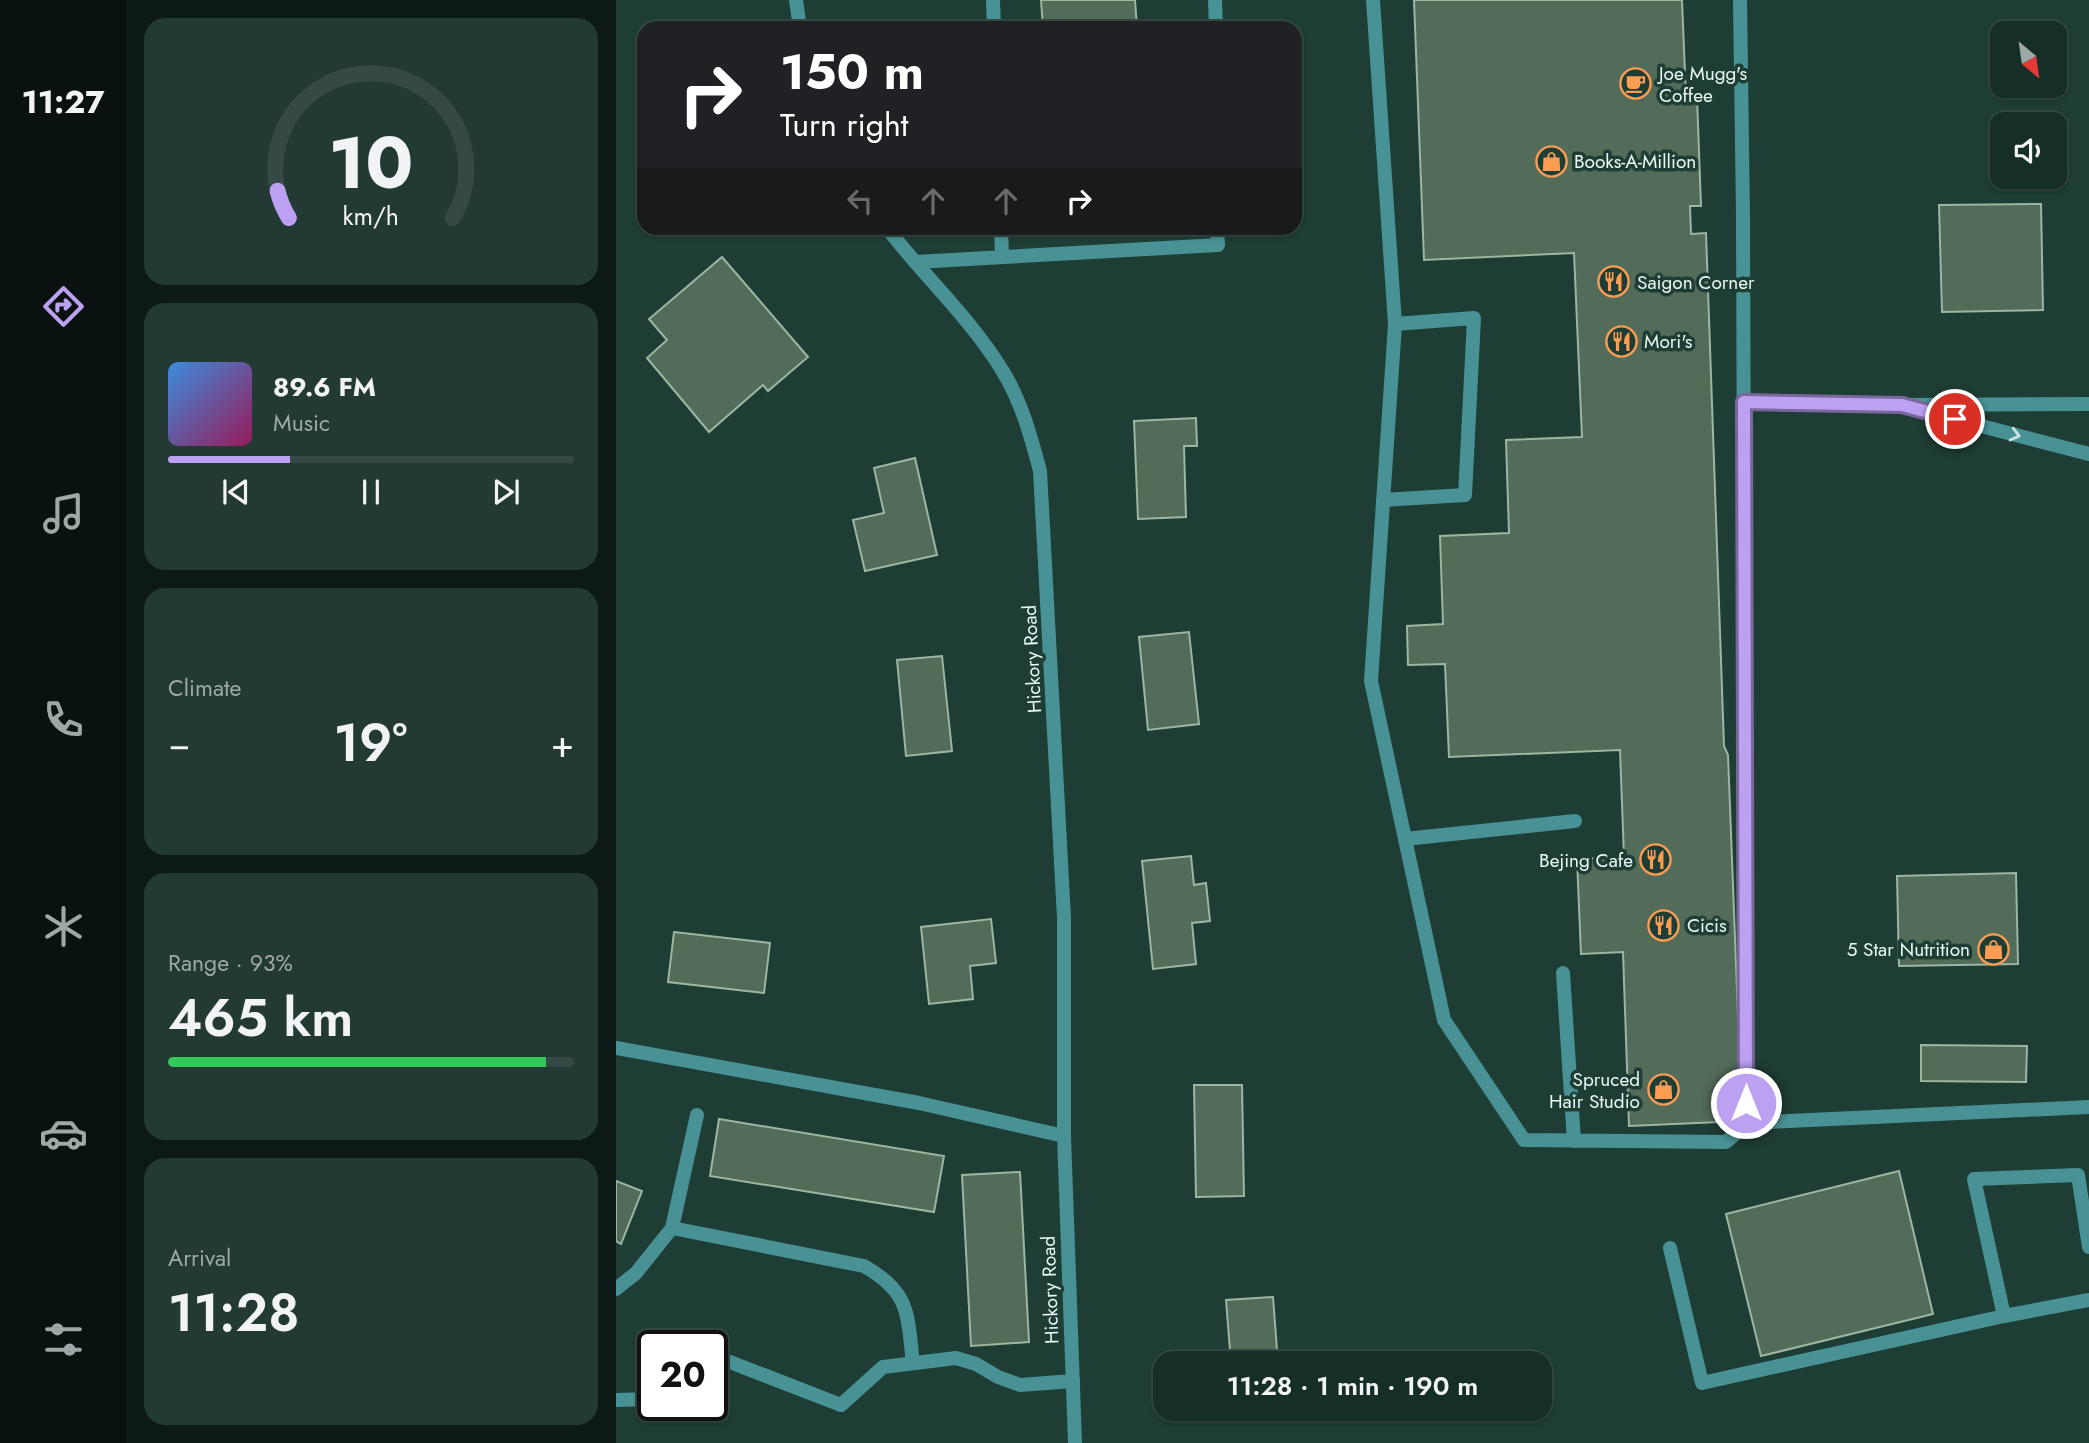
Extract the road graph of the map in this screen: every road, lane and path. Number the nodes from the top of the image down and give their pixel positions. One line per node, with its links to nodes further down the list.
1 (796, 0): 6 (street)
2 (993, 0): 7 (street)
3 (1215, 0): 8 (street)
4 (1373, 0): 14 (street)
5 (1740, 0): 15 (street)
6 (799, 21)
7 (994, 21)
8 (1216, 21)
9 (893, 235): 13 (street, Hickory Road)
10 (1001, 235): 12 (street)
11 (1217, 235): 12 (street)
12 (1002, 257): 13 (street)
13 (915, 262): 27 (street, Hickory Road)
14 (1395, 324): 19 (street); 19 (street)
15 (1744, 402): 17 (street); 26 (street)
16 (2089, 404): 17 (street)
17 (1902, 405): 18 (street, one-way to 18)
18 (2089, 454)
19 (1383, 500): 21 (street)
20 (1575, 821): 21 (street)
21 (1405, 839): 28 (street)
22 (1563, 973): 28 (street)
23 (616, 1048): 27 (street)
24 (2089, 1107): 26 (street)
25 (697, 1115): 29 (street)
26 (1752, 1119): 28 (street)
27 (1064, 1136): 37 (street, Hickory Road)
28 (1574, 1141)
29 (672, 1228): 32 (street); 36 (street)
30 (2089, 1247): 34 (street)
31 (1670, 1248): 34 (street)
32 (616, 1290)
33 (2089, 1300): 34 (street)
34 (2004, 1316)
35 (728, 1361): 36 (street)
36 (913, 1363): 37 (street)
37 (1073, 1381): 40 (street, Hickory Road)
38 (637, 1399): 39 (street)
39 (616, 1400)
40 (1075, 1443)

